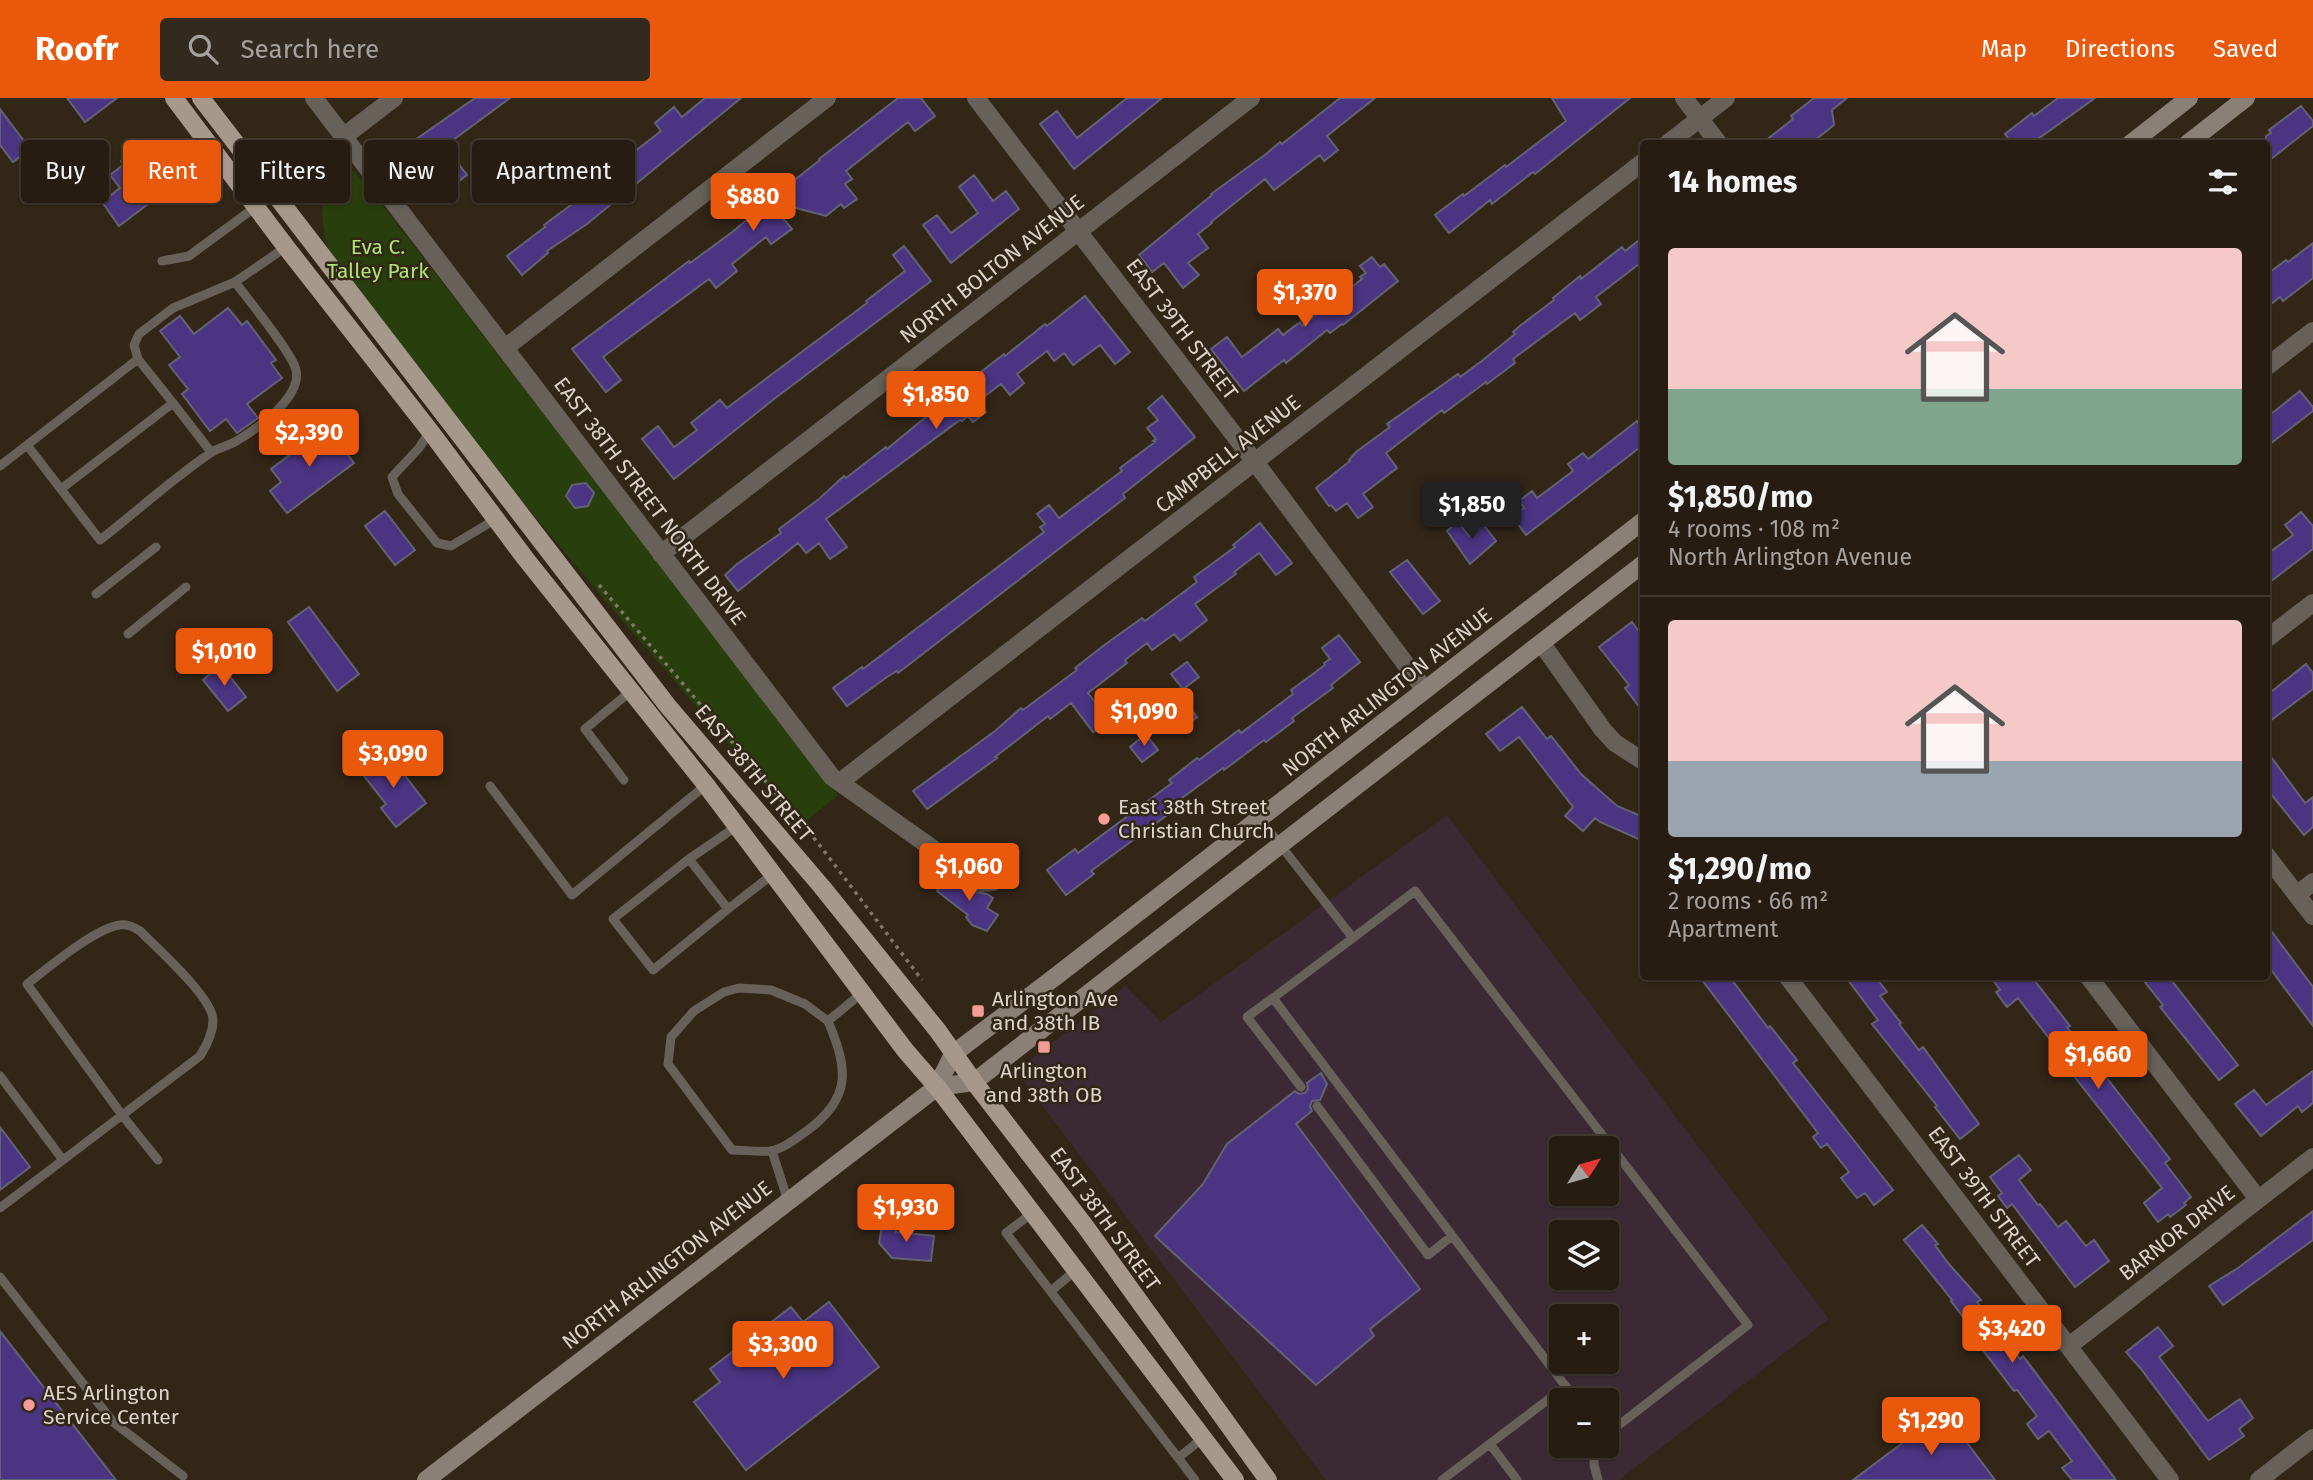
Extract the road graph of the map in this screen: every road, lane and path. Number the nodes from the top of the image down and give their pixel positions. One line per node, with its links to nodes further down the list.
1 (174, 98): 19 (main road, EAST 38TH STREET)
2 (201, 98): 70 (main road, EAST 38TH STREET)
3 (314, 98): 13 (street, EAST 38TH STREET NORTH DRIVE)
4 (394, 98): 13 (street)
5 (827, 98): 25 (street)
6 (976, 98): 20 (street, EAST 39TH STREET)
7 (1251, 98): 20 (street, NORTH BOLTON AVENUE)
8 (1684, 98): 12 (street)
9 (1726, 98): 12 (street)
10 (2189, 98): 16 (main road)
11 (2246, 98): 17 (main road)
12 (1700, 118): 14 (street); 15 (street)
13 (344, 137): 25 (street, EAST 38TH STREET NORTH DRIVE)
14 (1672, 140)
15 (1716, 140)
16 (2135, 140)
17 (2192, 140)
18 (1640, 164): 32 (street, CAMPBELL AVENUE)
19 (257, 206): 21 (main road, EAST 38TH STREET); 22 (lane)
20 (1078, 232): 32 (street, EAST 39TH STREET); 38 (street, NORTH BOLTON AVENUE)
21 (286, 247): 23 (lane); 29 (main road, EAST 38TH STREET)
22 (162, 261)
23 (235, 282): 26 (lane); 31 (lane)
24 (2313, 331): 27 (street)
25 (505, 348): 38 (street, EAST 38TH STREET NORTH DRIVE)
26 (138, 359): 28 (lane); 30 (lane)
27 (2270, 364)
28 (173, 403): 31 (lane); 34 (lane)
29 (430, 431): 35 (main road, EAST 38TH STREET); 35 (lane)
30 (27, 445): 33 (lane); 34 (lane)
31 (211, 452): 34 (lane)
32 (1255, 462): 46 (street, EAST 39TH STREET); 50 (street, CAMPBELL AVENUE)
33 (0, 466)
34 (61, 489)
35 (497, 519): 47 (main road, EAST 38TH STREET)
36 (1640, 523): 46 (main road, NORTH ARLINGTON AVENUE)
37 (156, 547): 41 (lane)
38 (661, 554): 50 (street, EAST 38TH STREET NORTH DRIVE)
39 (1640, 566): 45 (main road, NORTH ARLINGTON AVENUE)
40 (186, 587): 43 (lane)
41 (96, 594)
42 (2313, 603): 44 (street)
43 (128, 634)
44 (2270, 636)
45 (1542, 644): 48 (street); 55 (main road, NORTH ARLINGTON AVENUE)
46 (1425, 690): 53 (main road, NORTH ARLINGTON AVENUE)
47 (631, 691): 49 (lane); 51 (main road, EAST 38TH STREET)
48 (1640, 759)
49 (624, 780)
50 (840, 782): 59 (street, EAST 38TH STREET NORTH DRIVE)
51 (706, 785): 52 (lane); 54 (main road, EAST 38TH STREET)
52 (490, 786)
53 (1260, 819): 55 (lane); 70 (main road, NORTH ARLINGTON AVENUE)
54 (737, 826): 56 (lane); 58 (main road, EAST 38TH STREET)
55 (1281, 846): 64 (lane); 72 (main road, NORTH ARLINGTON AVENUE)
56 (689, 859): 62 (lane); 62 (lane)
57 (2270, 860): 61 (street)
58 (773, 874): 62 (lane); 67 (main road, EAST 38TH STREET)
59 (993, 882)
60 (2313, 882): 61 (street)
61 (2297, 895): 63 (street)
62 (728, 909)
63 (2313, 916)
64 (1353, 938): 68 (lane); 91 (lane)
65 (1790, 980): 89 (street, EAST 39TH STREET)
66 (2091, 980): 81 (street)
67 (862, 993): 69 (lane); 73 (main road, EAST 38TH STREET)
68 (1273, 998): 74 (lane); 85 (lane)
69 (828, 1021): 77 (lane); 77 (lane)
70 (953, 1054): 72 (main road, EAST 38TH STREET); 73 (main road, NORTH ARLINGTON AVENUE)
71 (0, 1076): 79 (lane)
72 (974, 1082): 73 (main road, NORTH ARLINGTON AVENUE); 101 (main road, EAST 38TH STREET)
73 (937, 1087): 82 (main road, NORTH ARLINGTON AVENUE); 84 (main road, EAST 38TH STREET)
74 (1301, 1087)
75 (1317, 1107): 85 (lane)
76 (122, 1115): 76 (lane); 79 (lane); 80 (lane)
77 (772, 1151): 82 (lane)
78 (2313, 1157): 81 (street, BARNOR DRIVE)
79 (63, 1160): 83 (lane)
80 (158, 1160)
81 (2258, 1199): 89 (street, BARNOR DRIVE)
82 (788, 1201): 98 (main road, NORTH ARLINGTON AVENUE)
83 (0, 1208)
84 (1032, 1213): 86 (main road, EAST 38TH STREET); 88 (lane)
85 (1452, 1236): 90 (lane)
86 (1076, 1270): 88 (lane); 92 (main road, EAST 38TH STREET)
87 (0, 1277): 97 (lane)
88 (1051, 1291): 95 (lane)
89 (2069, 1346): 105 (street, EAST 39TH STREET)
90 (1566, 1386): 94 (lane)
91 (1619, 1425)
92 (1203, 1438): 95 (lane); 100 (main road, EAST 38TH STREET)
93 (2313, 1438): 106 (street)
94 (1490, 1444): 102 (lane); 103 (lane)
95 (1178, 1458): 99 (lane)
96 (1594, 1458): 104 (lane)
97 (183, 1476)
98 (426, 1480)
99 (1195, 1480)
100 (1235, 1480)
101 (1268, 1480)
102 (1442, 1480)
103 (1517, 1480)
104 (1598, 1480)
105 (2170, 1480)
106 (2259, 1480)

